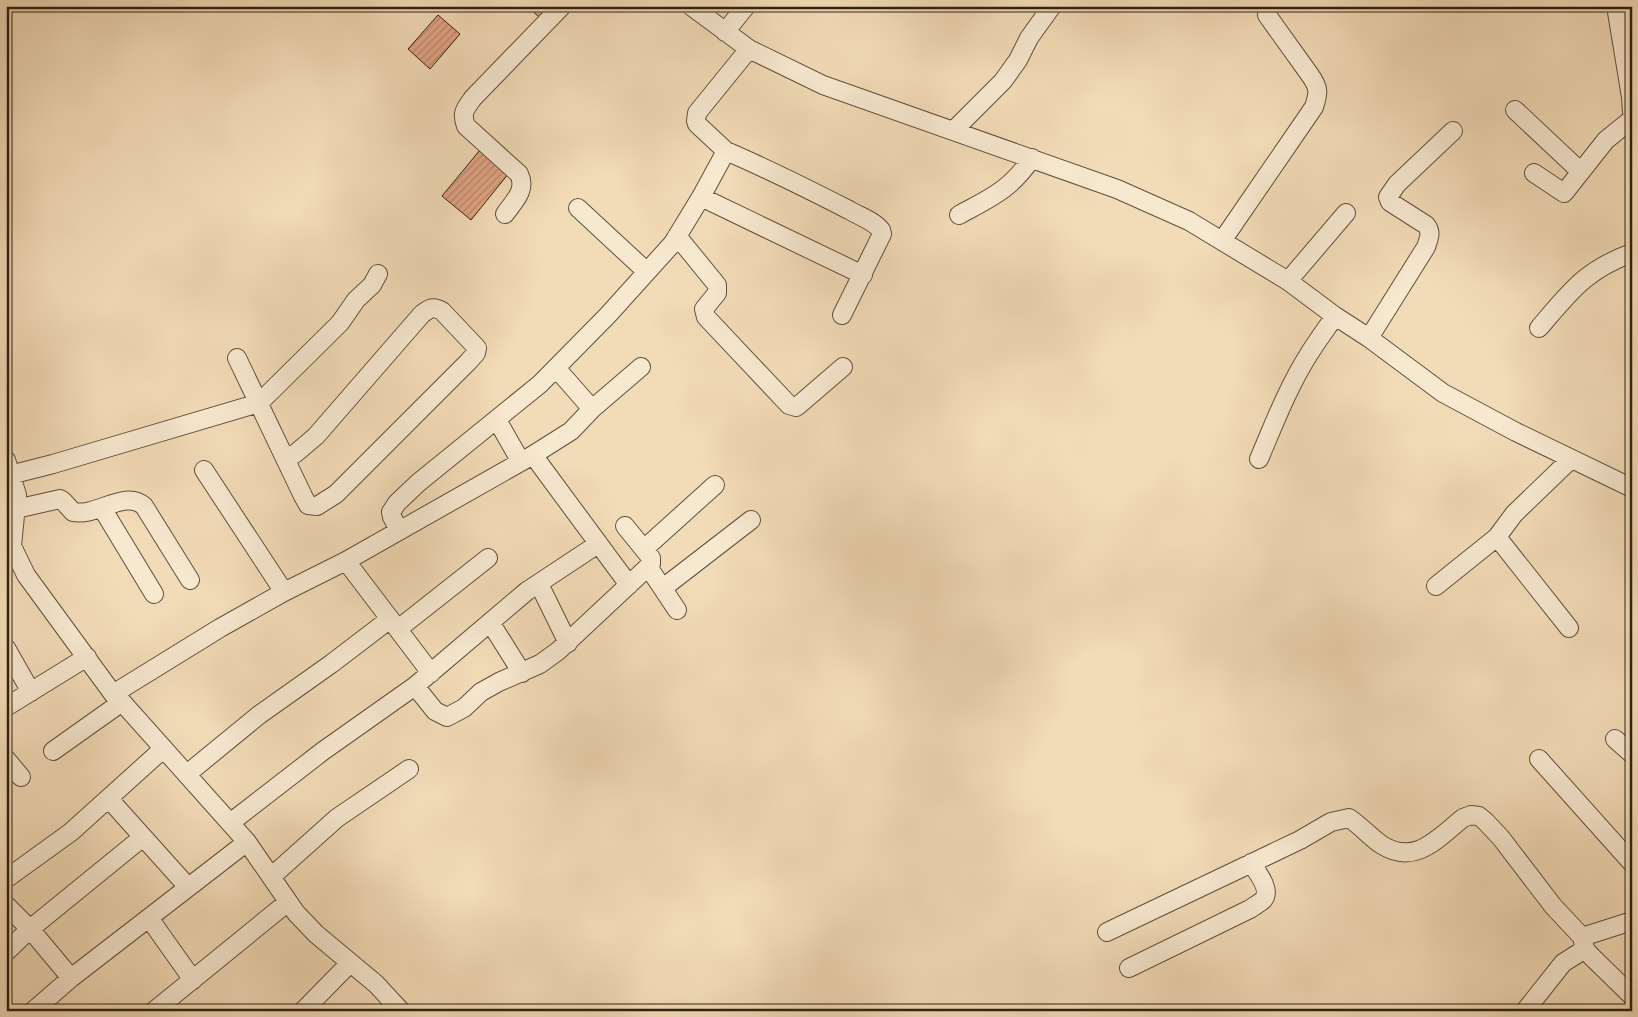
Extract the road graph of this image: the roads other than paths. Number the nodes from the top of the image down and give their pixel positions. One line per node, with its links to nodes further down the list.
1 (562, 6): 21 (street)
2 (691, 6): 7 (street)
3 (746, 6): 7 (street)
4 (1052, 6): 12 (street)
5 (1616, 6): 9 (street)
6 (1267, 15): 24 (street)
7 (725, 32): 8 (street)
8 (749, 49): 12 (street); 14 (street)
9 (1631, 102)
10 (1515, 110): 16 (street)
11 (1632, 119): 16 (street)
12 (953, 131): 15 (street)
13 (1454, 132): 33 (street)
14 (726, 150): 18 (street); 28 (street)
15 (1032, 158): 22 (street); 24 (street)
16 (1580, 172): 17 (street)
17 (1534, 173)
18 (701, 197): 23 (street); 28 (street)
19 (578, 208): 26 (street)
20 (1346, 213): 29 (street)
21 (505, 214)
22 (959, 215)
23 (677, 236): 26 (street); 36 (street)
24 (1222, 241): 29 (street)
25 (1632, 253): 32 (street)
26 (647, 272): 37 (street)
27 (378, 274): 38 (street)
28 (863, 275): 30 (street)
29 (1288, 282): 31 (street)
30 (842, 315)
31 (1335, 316): 33 (street); 43 (street)
32 (1538, 328)
33 (1369, 338): 44 (street)
34 (237, 358): 38 (street)
35 (641, 367): 39 (street)
36 (844, 367)
37 (557, 368): 39 (street); 40 (street)
38 (259, 403): 42 (street); 46 (street)
39 (592, 409): 41 (street)
40 (497, 420): 41 (street); 53 (street)
41 (527, 458): 53 (street); 55 (street)
42 (285, 459): 42 (street)
43 (1259, 459)
44 (1571, 459): 48 (street); 54 (street)
45 (204, 470): 66 (street)
46 (8, 471): 50 (street)
47 (715, 485): 56 (street)
48 (1632, 488)
49 (102, 508): 50 (street); 61 (street); 67 (street)
50 (16, 509): 59 (street)
51 (751, 520): 65 (street)
52 (625, 526): 56 (street)
53 (399, 530): 58 (street)
54 (1496, 537): 64 (street); 71 (street)
55 (598, 544): 62 (street); 63 (street)
56 (644, 549): 60 (street)
57 (488, 558): 70 (street)
58 (346, 561): 66 (street); 70 (street)
59 (13, 565): 74 (street)
60 (649, 568): 63 (street); 65 (street)
61 (190, 580)
62 (539, 584): 69 (street); 72 (street)
63 (629, 585): 72 (street)
64 (1436, 586)
65 (663, 588): 68 (street)
66 (284, 592): 79 (street)
67 (154, 594)
68 (677, 610)
69 (490, 622): 75 (street); 76 (street)
70 (394, 624): 75 (street); 88 (street)
71 (1569, 628)
72 (568, 643): 76 (street)
73 (6, 648): 78 (street)
74 (87, 658): 78 (street); 79 (street)
75 (431, 673): 77 (street)
76 (522, 673): 77 (street)
77 (415, 686): 91 (street)
78 (31, 692): 80 (street)
79 (118, 698): 82 (street); 83 (street)
80 (6, 707)
81 (1615, 739): 84 (street)
82 (163, 749): 88 (street); 90 (street)
83 (53, 751)
84 (1632, 754)
85 (6, 759): 89 (street)
86 (1539, 759): 94 (street)
87 (409, 769): 96 (street)
88 (187, 774): 91 (street)
89 (21, 777)
90 (109, 799): 92 (street); 97 (street)
91 (230, 823): 93 (street)
92 (143, 837): 98 (street); 103 (street)
93 (246, 842): 96 (street); 98 (street)
94 (1632, 863)
95 (1252, 864): 104 (street); 105 (street); 108 (street)
96 (271, 877): 99 (street)
97 (6, 880)
98 (188, 887): 101 (street)
99 (288, 902): 107 (street); 110 (street)
100 (6, 905): 103 (street)
101 (149, 918): 109 (street); 110 (street)
102 (1632, 921): 105 (street)
103 (30, 929): 106 (street); 109 (street)
104 (1107, 932)
105 (1584, 943): 111 (street); 116 (street)
106 (6, 952)
107 (350, 963): 114 (street); 115 (street)
108 (1129, 968)
109 (71, 978): 112 (street)
110 (193, 980): 113 (street)
111 (1632, 996)
112 (33, 1011)
113 (154, 1011)
114 (303, 1011)
115 (401, 1011)
116 (1525, 1011)

